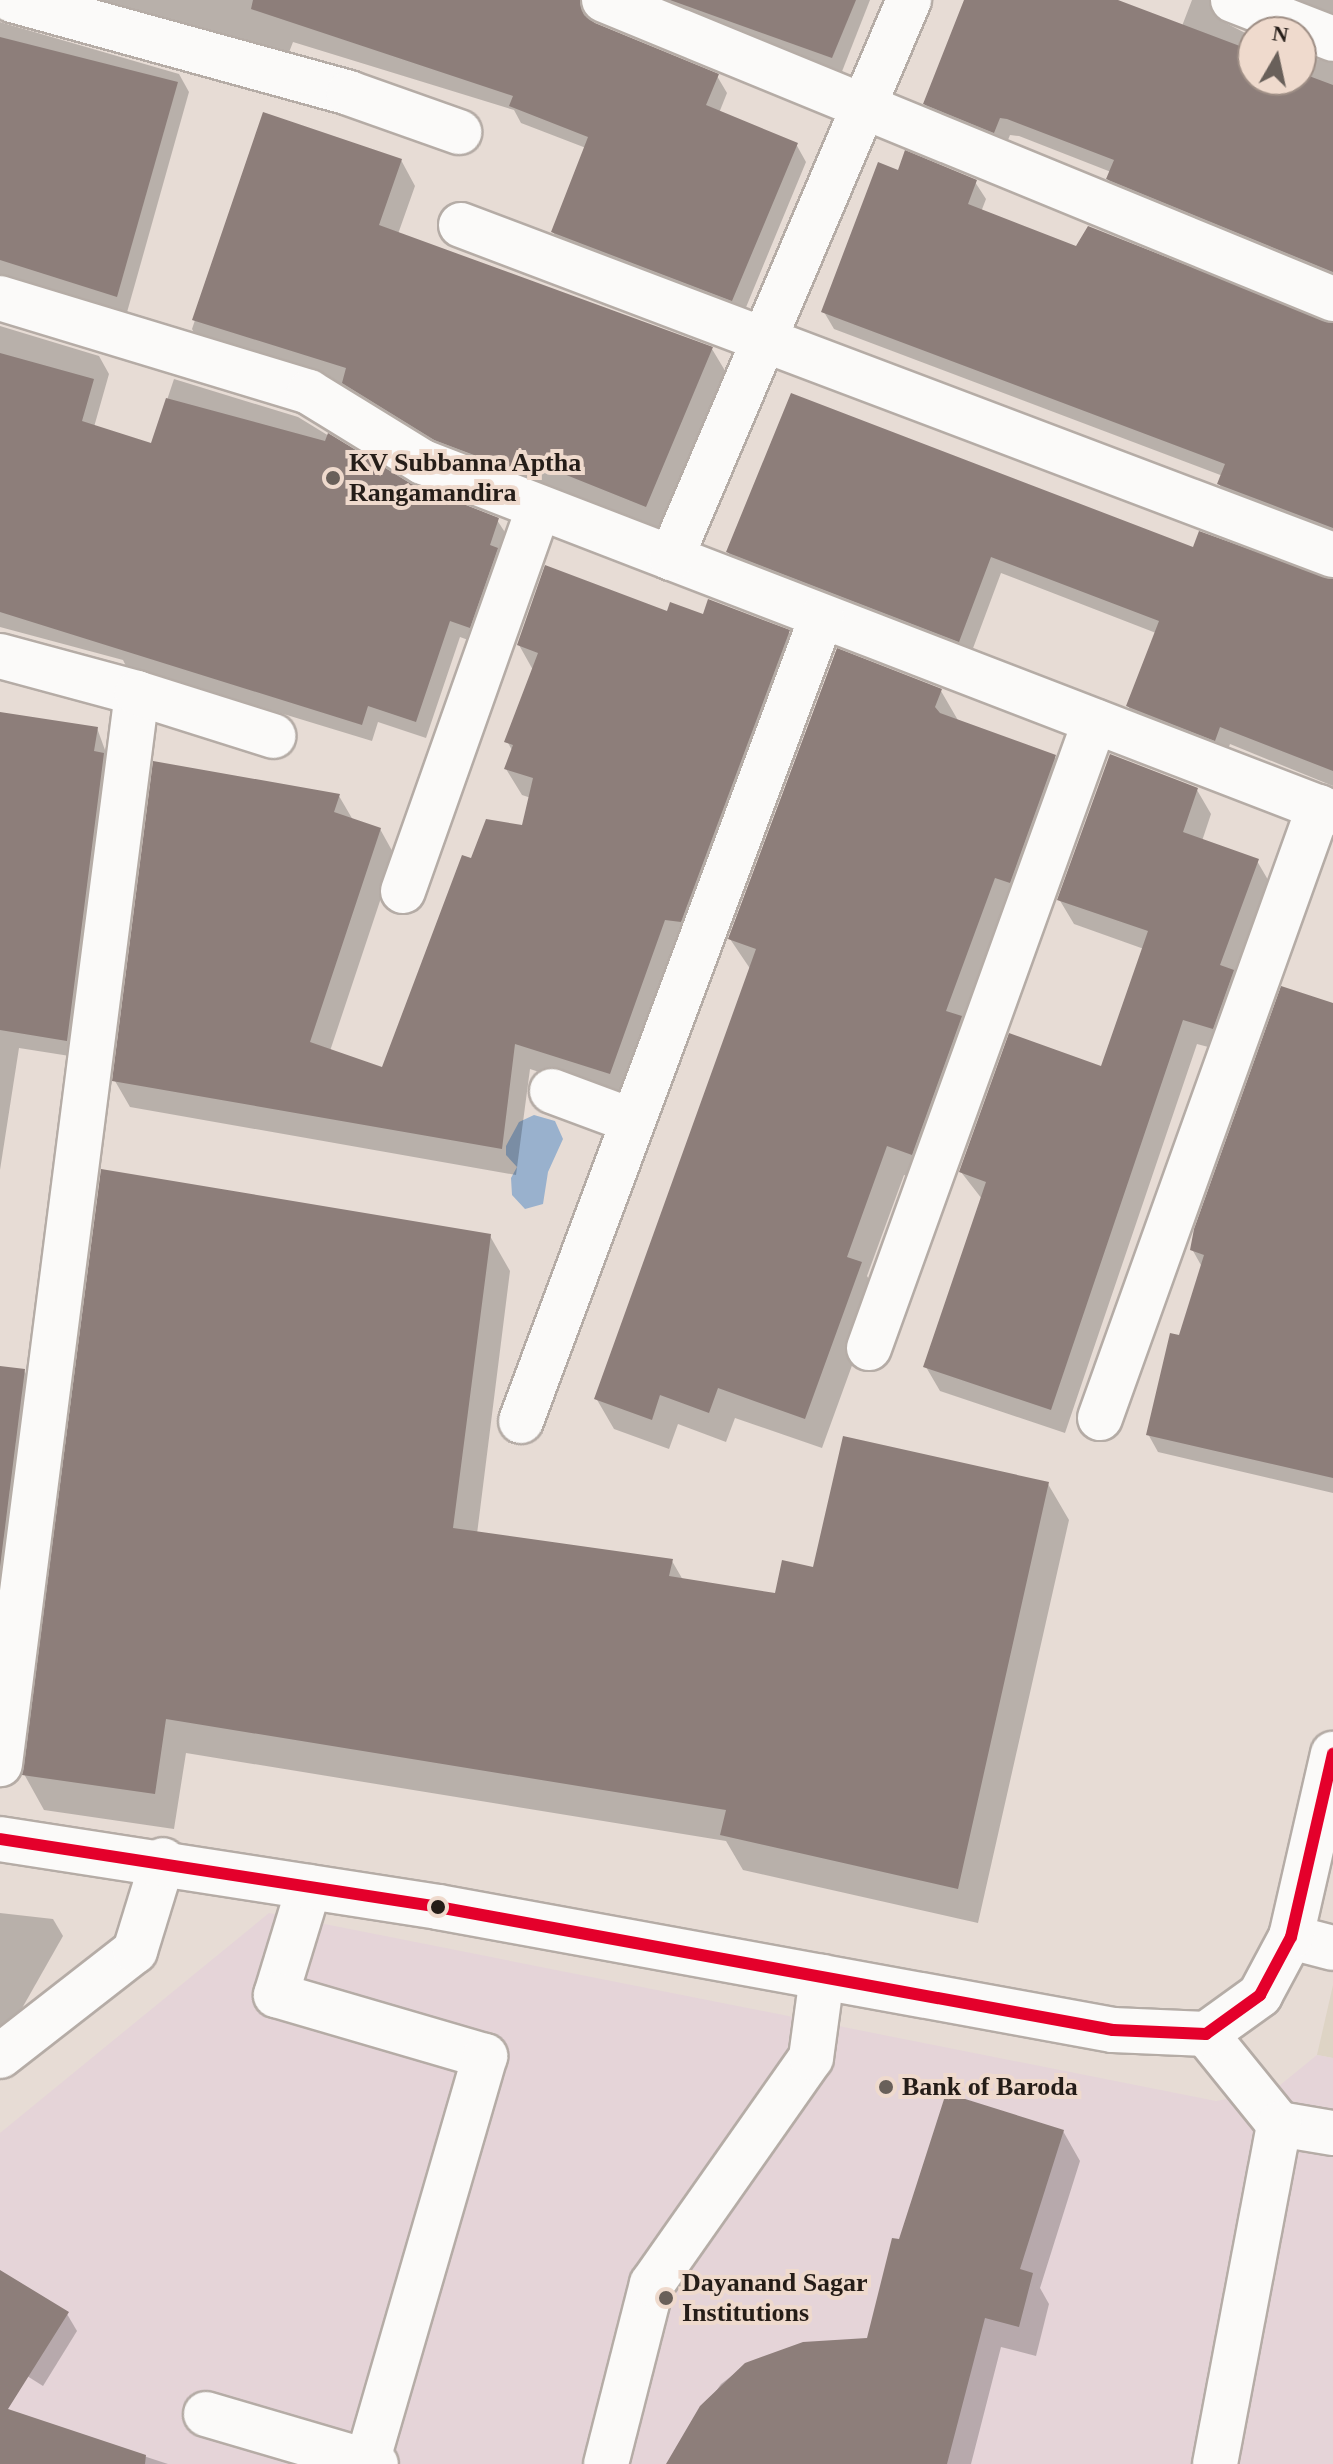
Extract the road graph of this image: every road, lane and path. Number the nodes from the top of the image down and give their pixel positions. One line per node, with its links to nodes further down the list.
1 (12, 0): 7 (street)
2 (604, 0): 6 (street)
3 (909, 0): 6 (street)
4 (1233, 0): 5 (street)
5 (1333, 39)
6 (866, 108): 10 (street); 11 (street)
7 (459, 132)
8 (461, 225): 11 (street)
9 (0, 298): 12 (street)
10 (1333, 299)
11 (766, 341): 13 (street); 14 (street)
12 (539, 507): 14 (street); 21 (street)
13 (1333, 555)
14 (671, 558): 15 (street)
15 (822, 616): 18 (street); 23 (street)
16 (0, 656): 17 (street)
17 (137, 693): 19 (street); 28 (street)
18 (1095, 721): 20 (street); 24 (street)
19 (273, 736)
20 (1326, 810): 25 (street)
21 (403, 891)
22 (552, 1091): 23 (street)
23 (630, 1120): 26 (street)
24 (869, 1348)
25 (1100, 1418)
26 (521, 1421)
27 (1333, 1754): 32 (street)
28 (0, 1764)
29 (0, 1839): 30 (street)
30 (163, 1860): 31 (street); 36 (street)
31 (309, 1887): 34 (street); 40 (street)
32 (1291, 1937): 33 (street); 35 (street)
33 (1333, 1948)
34 (822, 1977): 35 (street); 41 (street)
35 (1206, 2034): 37 (street)
36 (0, 2056)
37 (1279, 2124): 38 (street); 42 (street)
38 (1333, 2133)
39 (206, 2414): 40 (street)
40 (371, 2463)
41 (606, 2464)
42 (1215, 2464)

